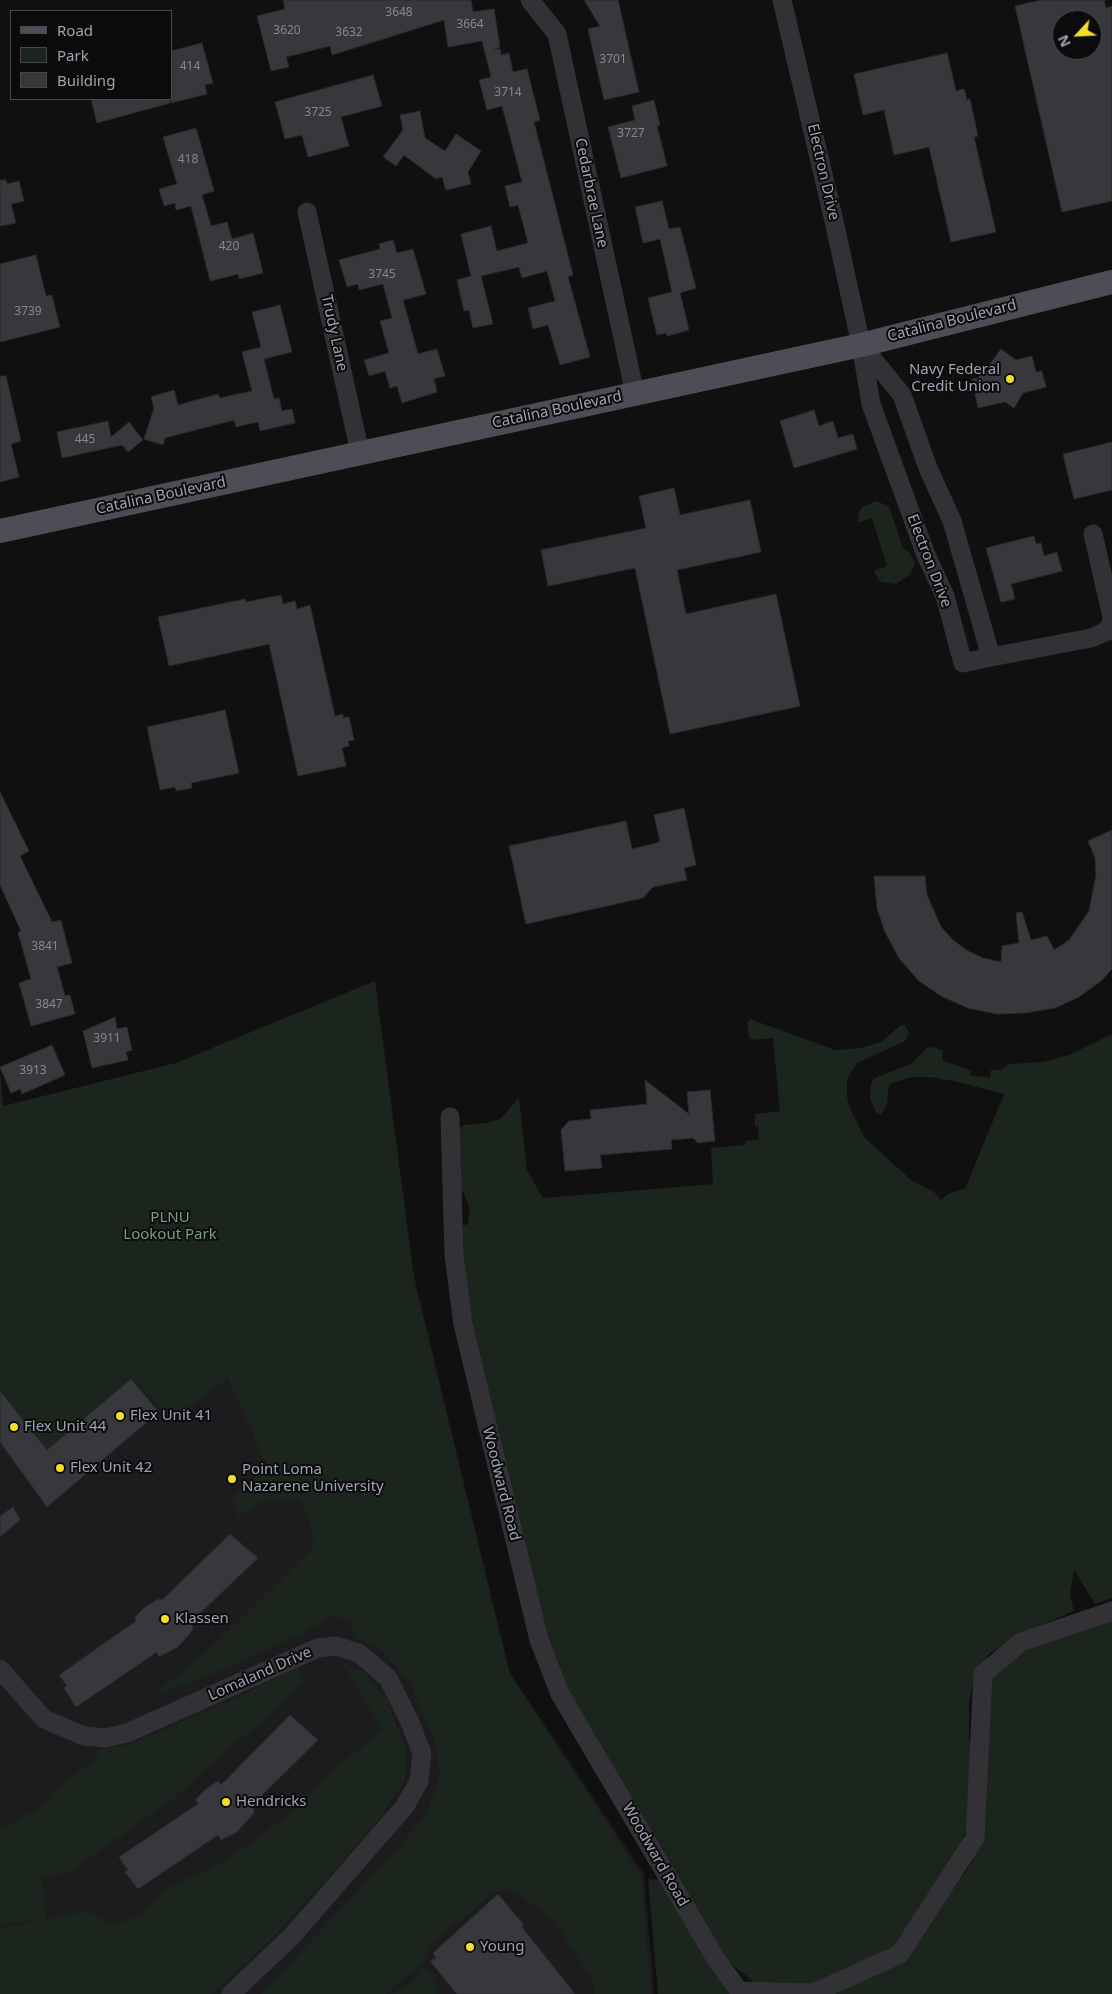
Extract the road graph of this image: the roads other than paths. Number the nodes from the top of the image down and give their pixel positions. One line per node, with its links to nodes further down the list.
1 (530, 0): 6 (street, Cedarbrae Lane)
2 (782, 0): 5 (street, Electron Drive)
3 (307, 212): 7 (street, Trudy Lane)
4 (1112, 282): 5 (main road, Catalina Boulevard)
5 (861, 345): 6 (main road, Catalina Boulevard); 11 (street, Electron Drive); 11 (street, Electron Drive)
6 (635, 394): 7 (main road, Catalina Boulevard)
7 (360, 453): 8 (main road, Catalina Boulevard)
8 (0, 531)
9 (1093, 534): 10 (street)
10 (1112, 619): 11 (street)
11 (991, 657)
12 (450, 1117): 13 (street, Woodward Road)
13 (1112, 1611)
14 (0, 1670): 15 (street, Lomaland Drive)
15 (231, 1994)

